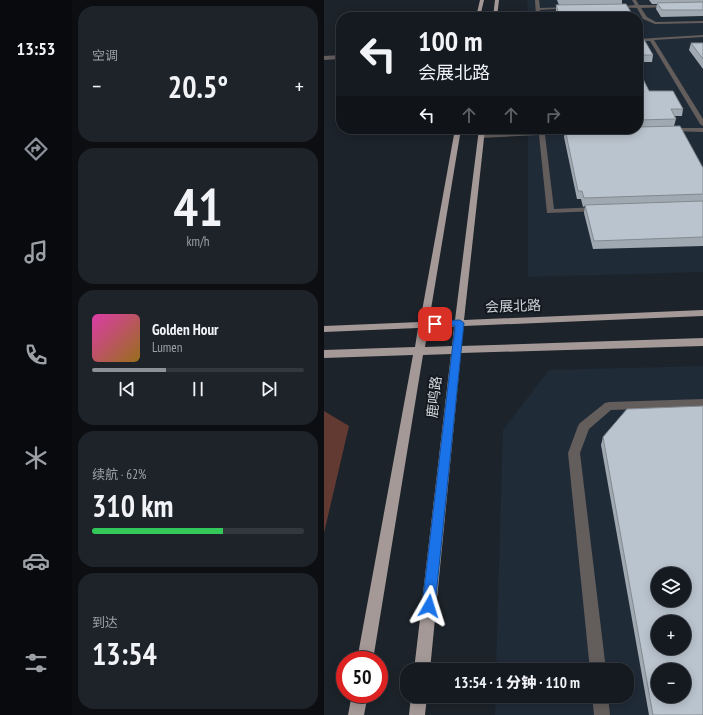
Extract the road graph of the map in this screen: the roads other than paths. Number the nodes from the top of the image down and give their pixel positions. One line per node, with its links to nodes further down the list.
1 (482, 0): 10 (main road)
2 (497, 0): 11 (main road)
3 (537, 0): 9 (street)
4 (634, 0): 6 (street)
5 (674, 6): 6 (street)
6 (638, 7): 8 (street); 12 (street)
7 (576, 8): 9 (street)
8 (607, 8)
9 (538, 9)
10 (479, 12)
11 (496, 12)
12 (641, 12)
13 (643, 15): 14 (street)
14 (645, 18): 15 (street); 16 (street)
15 (703, 22)
16 (652, 28)
17 (703, 31): 18 (street)
18 (655, 33): 19 (street); 22 (street)
19 (643, 34)
20 (703, 36): 22 (street)
21 (651, 39): 22 (street); 23 (street); 24 (street)
22 (658, 39)
23 (643, 40)
24 (654, 45): 25 (street); 26 (street); 29 (street)
25 (661, 45)
26 (643, 46)
27 (336, 57): 28 (street)
28 (324, 58)
29 (703, 124)
30 (664, 130): 31 (street)
31 (703, 130)
32 (457, 134): 38 (main road, 鹿鸣路)
33 (482, 134): 37 (main road, 鹿鸣路)
34 (541, 134): 35 (street)
35 (604, 209)
36 (703, 313): 37 (main road, 会展北路)
37 (460, 323): 38 (main road, 会展北路); 42 (main road, 鹿鸣路)
38 (423, 325): 39 (main road, 会展北路); 41 (main road, 鹿鸣路)
39 (324, 329)
40 (703, 342): 42 (main road)
41 (419, 351): 42 (main road); 43 (main road); 45 (main road, 鹿鸣路)
42 (456, 351): 46 (main road, 鹿鸣路)
43 (324, 354)
44 (703, 403): 47 (street)
45 (367, 651)
46 (423, 663)
47 (597, 663)
48 (358, 703): 51 (main road)
49 (418, 703): 52 (main road)
50 (601, 703): 53 (street)
51 (356, 715)
52 (417, 715)
53 (602, 715)

